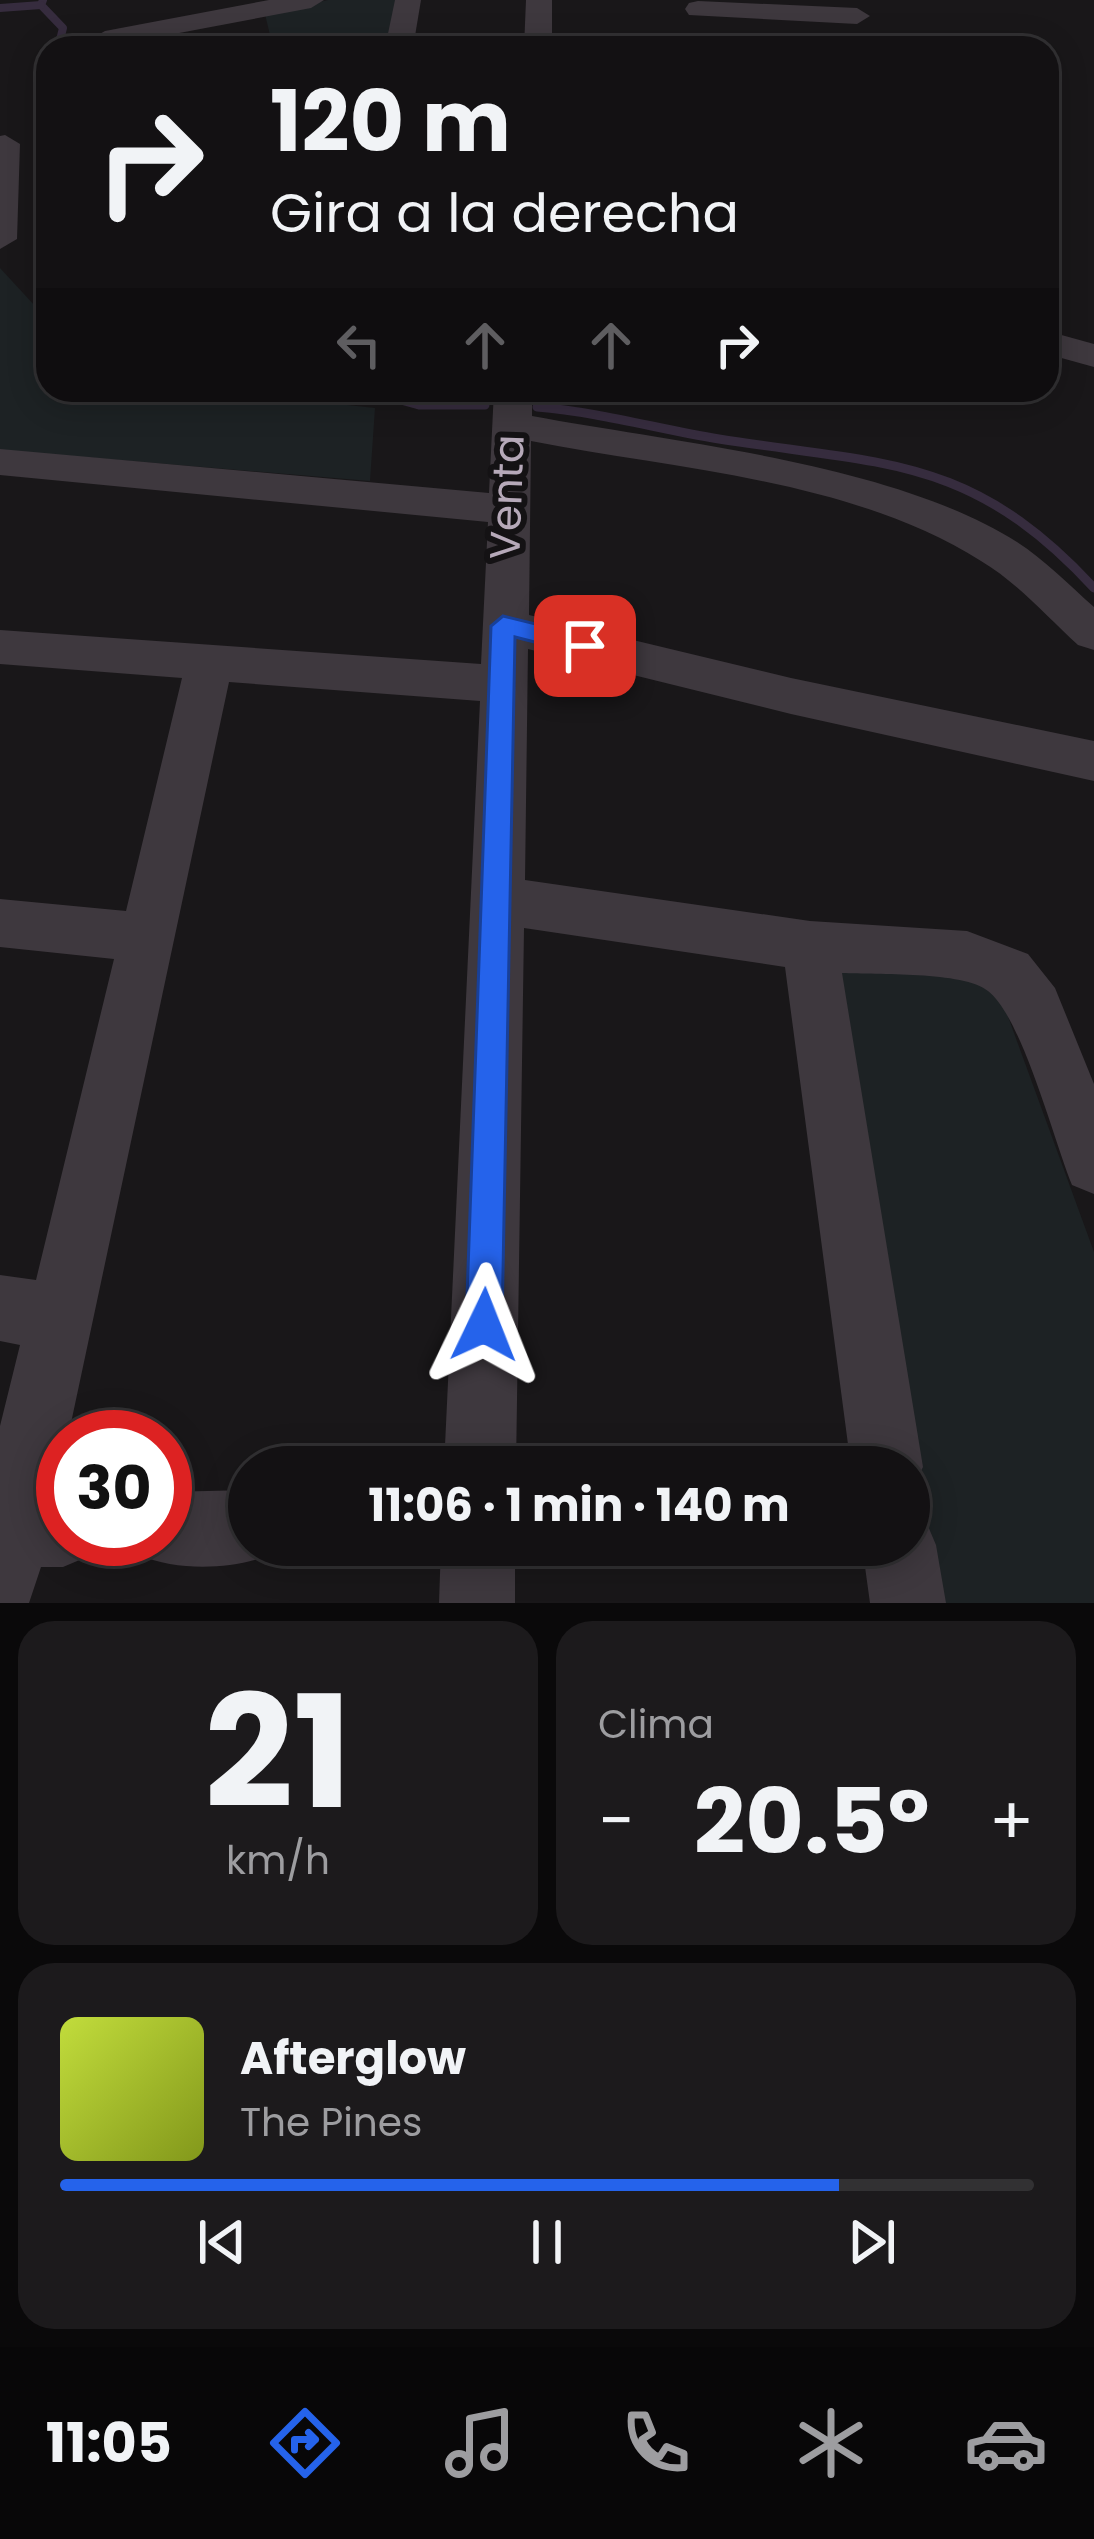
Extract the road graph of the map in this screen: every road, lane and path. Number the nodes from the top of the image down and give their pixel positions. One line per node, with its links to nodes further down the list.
1 (311, 0): 6 (street)
2 (408, 0): 7 (street)
3 (539, 0): 8 (street)
4 (697, 4): 5 (street); 9 (street)
5 (854, 8)
6 (104, 35)
7 (401, 36)
8 (538, 36)
9 (700, 36)
10 (0, 145): 11 (street)
11 (0, 239)
12 (1059, 346): 13 (street)
13 (1094, 356)
14 (511, 407): 16 (street, Venta); 18 (street)
15 (0, 462): 16 (street)
16 (506, 509): 17 (street, Venta)
17 (503, 626): 21 (street, Venta); 22 (street)
18 (1094, 633)
19 (0, 647): 20 (street)
20 (209, 665): 21 (street); 25 (street)
21 (501, 684): 23 (street, Venta)
22 (1094, 761)
23 (495, 900): 26 (street); 29 (street, Venta)
24 (0, 923): 25 (street)
25 (146, 938): 28 (street)
26 (809, 946): 27 (street); 30 (street)
27 (1094, 1163)
28 (29, 1313): 33 (street)
29 (481, 1446)
30 (884, 1446)
31 (192, 1528): 32 (street)
32 (228, 1528)
33 (19, 1544)
34 (478, 1566): 36 (street)
35 (902, 1566): 37 (street)
36 (477, 1603)
37 (908, 1603)

